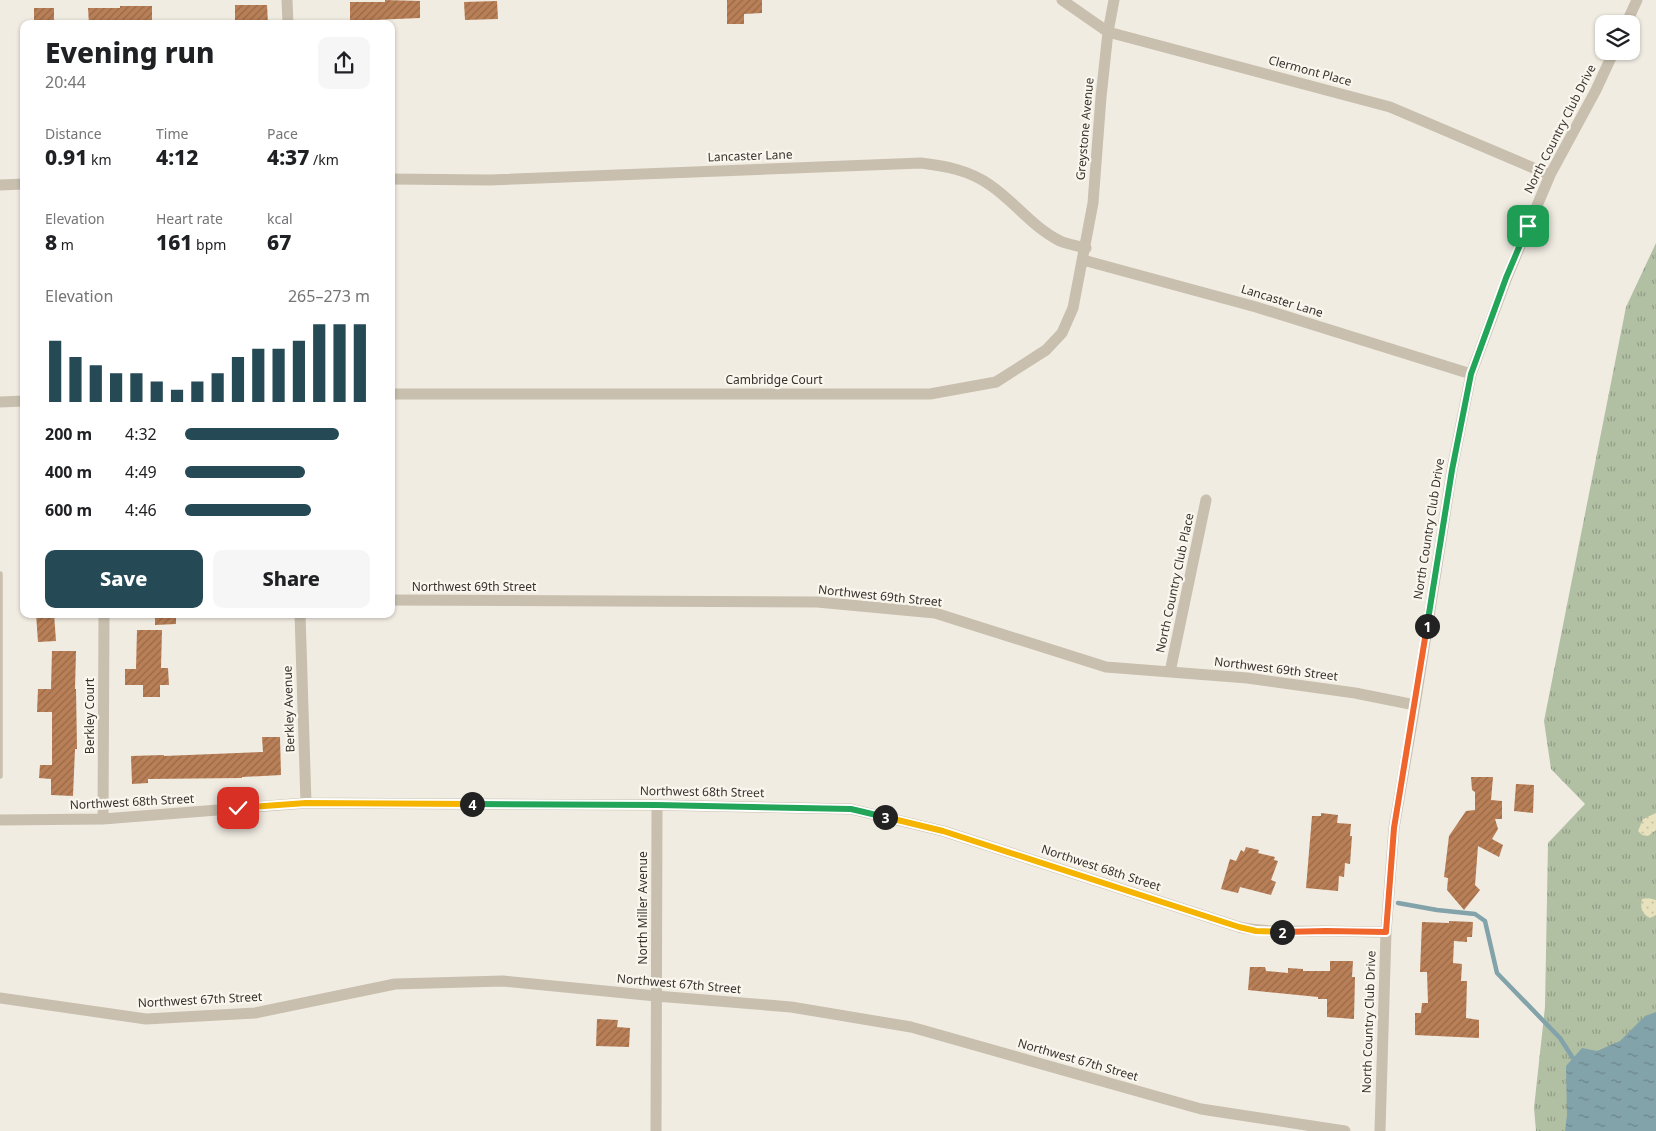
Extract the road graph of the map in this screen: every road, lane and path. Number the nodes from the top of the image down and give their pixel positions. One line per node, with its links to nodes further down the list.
1 (287, 0): 6 (street)
2 (1062, 0): 7 (street, Clermont Place)
3 (1114, 0): 7 (street, Greystone Avenue)
4 (1637, 0): 5 (street)
5 (1630, 15)
6 (288, 20)
7 (1108, 32): 9 (street, Clermont Place); 13 (street, Greystone Avenue)
8 (1610, 60): 9 (street, North Country Club Drive)
9 (1550, 175): 14 (street, North Country Club Drive)
10 (395, 179): 13 (street, Lancaster Lane)
11 (20, 184): 12 (street)
12 (0, 185)
13 (1084, 254): 14 (street, Lancaster Lane); 15 (street, Cambridge Court)
14 (1471, 374): 24 (street, North Country Club Drive)
15 (395, 394)
16 (20, 401): 17 (street)
17 (0, 402)
18 (1206, 500): 23 (street, North Country Club Place)
19 (0, 574): 25 (lane)
20 (395, 600): 23 (street, Northwest 69th Street)
21 (104, 618): 28 (street, Berkley Court)
22 (300, 618): 26 (street, Berkley Avenue)
23 (1170, 672): 24 (street, Northwest 69th Street)
24 (1415, 705): 30 (street, North Country Club Drive)
25 (0, 776)
26 (306, 803): 27 (street, Northwest 68th Street); 28 (street, Northwest 68th Street)
27 (657, 805): 30 (street, Northwest 68th Street); 31 (street, North Miller Avenue)
28 (104, 819): 29 (street, Northwest 68th Street)
29 (0, 820)
30 (1386, 932): 35 (street, North Country Club Drive)
31 (656, 996): 32 (street, Northwest 67th Street); 33 (street, North Miller Avenue); 34 (street, Northwest 67th Street)
32 (0, 998)
33 (656, 1131)
34 (1345, 1131)
35 (1380, 1131)

